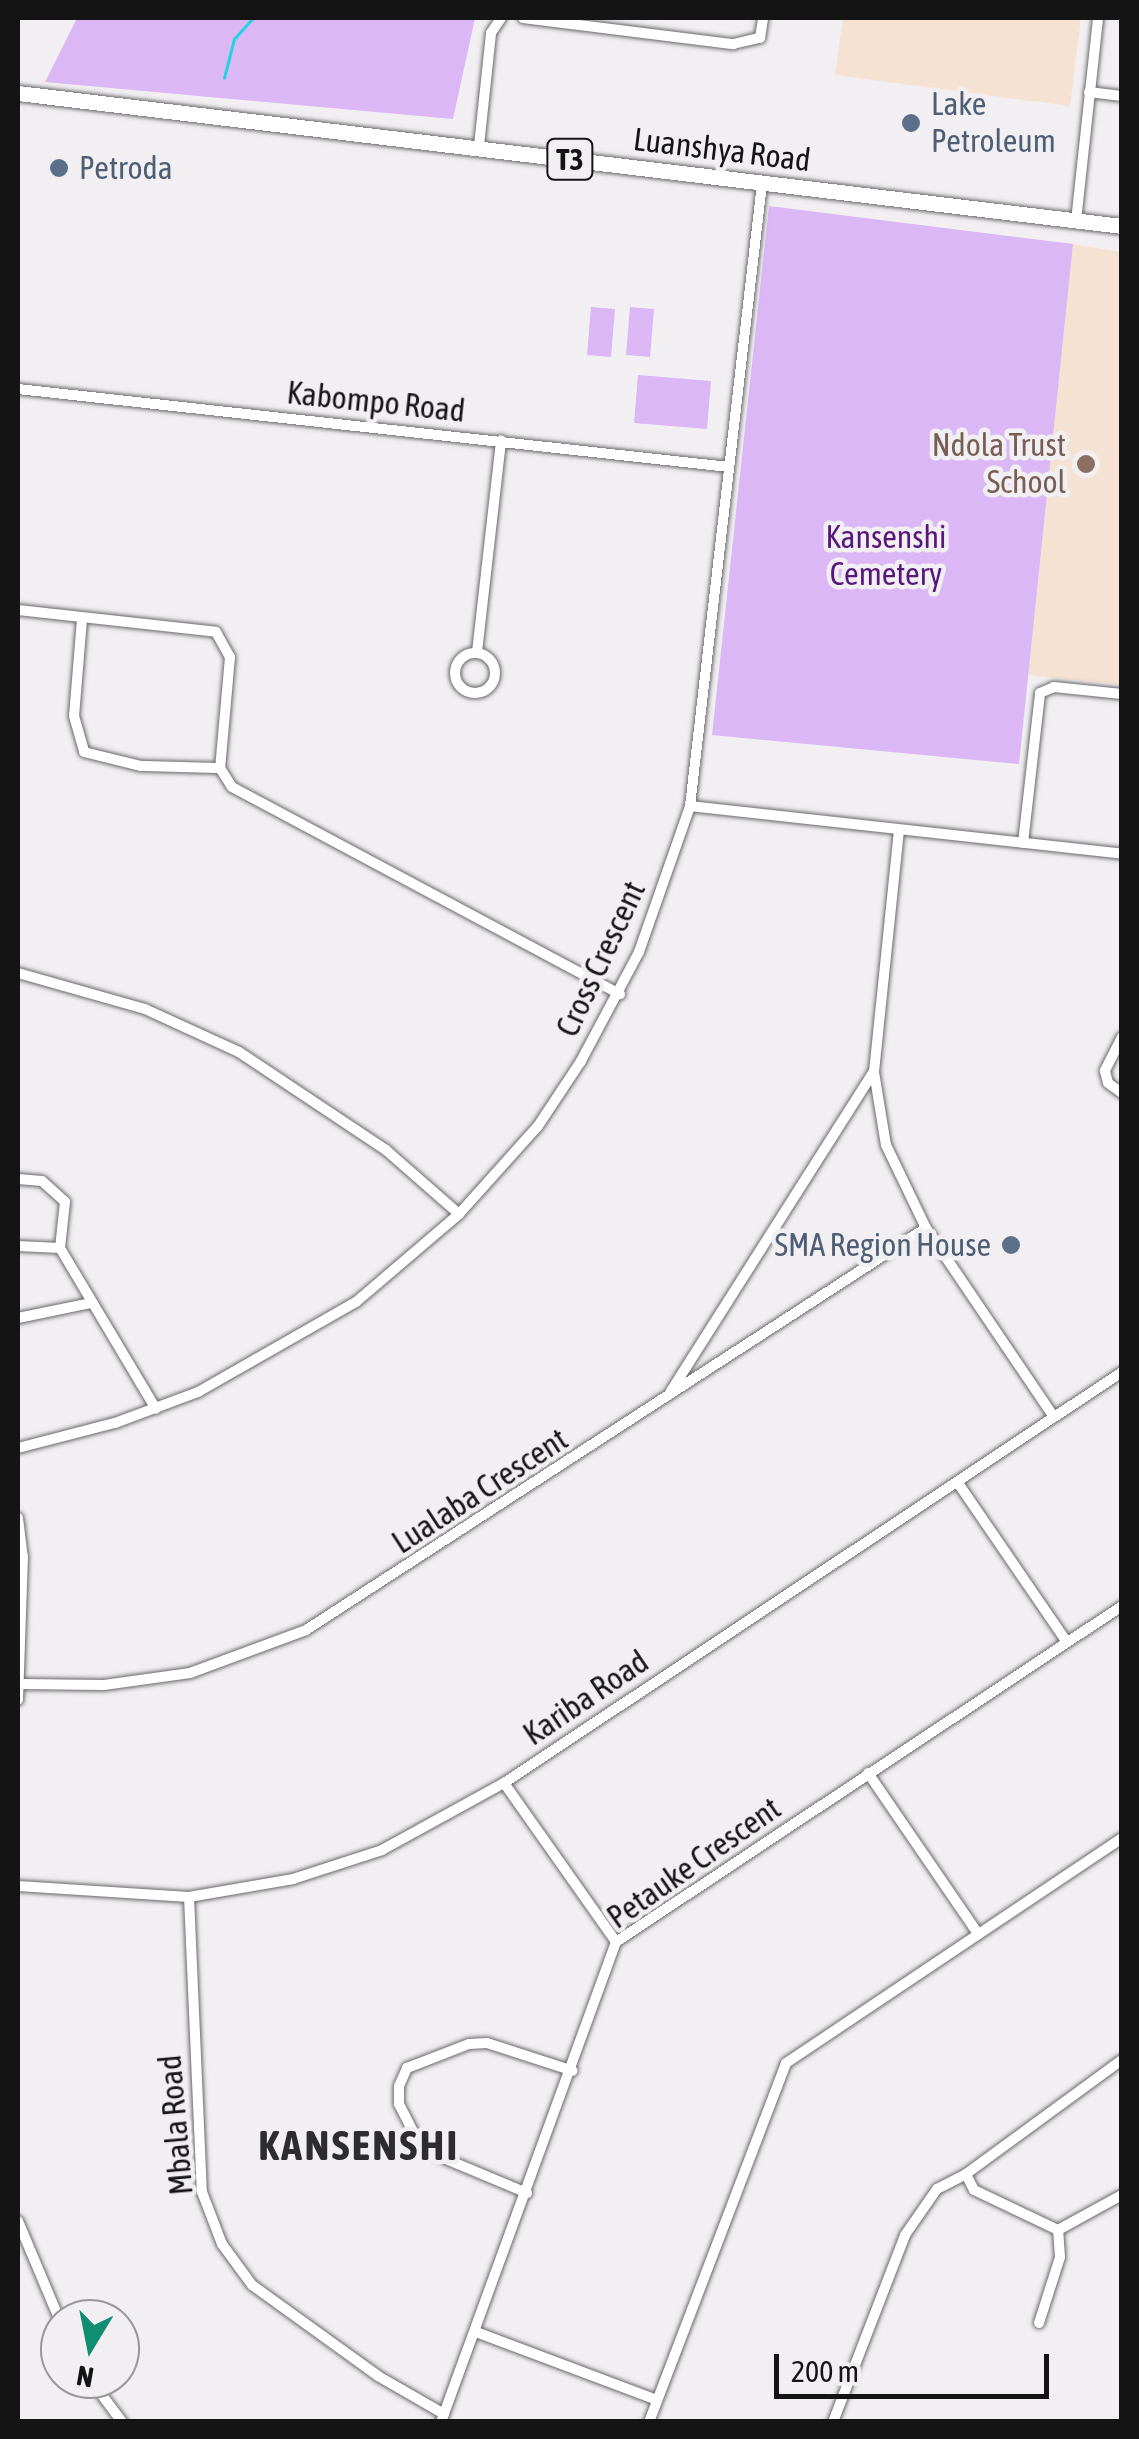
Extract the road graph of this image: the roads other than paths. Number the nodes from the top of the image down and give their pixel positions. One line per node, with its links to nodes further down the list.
1 (501, 18): 8 (street)
2 (524, 18): 3 (street)
3 (763, 18)
4 (1098, 18): 5 (street)
5 (1089, 92): 7 (street); 10 (street)
6 (18, 93): 8 (highway, Luanshya Road / T3)
7 (1122, 96)
8 (479, 146): 9 (highway, Luanshya Road / T3)
9 (762, 184): 10 (highway, Luanshya Road / T3); 14 (street, Cross Crescent)
10 (1076, 221): 11 (highway, Luanshya Road / T3)
11 (1122, 226)
12 (18, 389): 13 (street, Kabompo Road)
13 (501, 440): 14 (street, Kabompo Road); 17 (street)
14 (729, 467): 20 (street, Cross Crescent)
15 (18, 610): 16 (street)
16 (82, 619): 19 (street); 19 (street)
17 (477, 652): 17 (street)
18 (1122, 694): 22 (street)
19 (220, 768): 25 (street)
20 (690, 806): 21 (street); 25 (street, Cross Crescent)
21 (899, 830): 22 (street); 27 (street)
22 (1023, 843): 23 (street)
23 (1122, 854)
24 (18, 972): 30 (street)
25 (620, 994): 30 (street, Cross Crescent)
26 (1122, 1036): 28 (street)
27 (874, 1072): 31 (street); 36 (street)
28 (1122, 1093)
29 (18, 1178): 33 (street)
30 (459, 1214): 40 (street, Cross Crescent)
31 (926, 1228): 37 (street, Lualaba Crescent); 41 (street)
32 (18, 1246): 33 (street)
33 (60, 1248): 34 (street)
34 (91, 1303): 35 (street); 40 (street)
35 (18, 1318)
36 (702, 1349): 37 (street); 39 (street)
37 (716, 1366): 39 (street, Lualaba Crescent)
38 (1122, 1372): 41 (street, Kariba Road)
39 (664, 1400): 47 (street, Lualaba Crescent)
40 (156, 1409): 42 (street, Cross Crescent)
41 (1054, 1417): 43 (street, Kariba Road)
42 (18, 1448)
43 (958, 1483): 46 (street); 50 (street, Kariba Road)
44 (18, 1518): 47 (street)
45 (1122, 1606): 46 (street, Petauke Crescent)
46 (1066, 1642): 49 (street, Petauke Crescent)
47 (20, 1684): 48 (street)
48 (18, 1700)
49 (868, 1773): 54 (street); 55 (street, Petauke Crescent)
50 (504, 1783): 53 (street, Kariba Road); 55 (street)
51 (1122, 1838): 54 (street)
52 (18, 1886): 53 (street, Kariba Road)
53 (189, 1897): 68 (street, Mbala Road)
54 (977, 1932): 67 (street)
55 (616, 1942): 57 (street, Petauke Crescent)
56 (1122, 2060): 58 (street)
57 (573, 2071): 59 (street, Petauke Crescent); 59 (street)
58 (966, 2174): 62 (street); 71 (street)
59 (527, 2193): 65 (street, Petauke Crescent)
60 (1122, 2195): 62 (street)
61 (18, 2222): 63 (street)
62 (1058, 2230): 64 (street)
63 (51, 2299)
64 (1040, 2322)
65 (476, 2332): 67 (street); 68 (street, Petauke Crescent)
66 (105, 2399): 69 (street)
67 (657, 2400): 70 (street)
68 (443, 2418)
69 (122, 2422)
70 (649, 2422)
71 (833, 2422)

